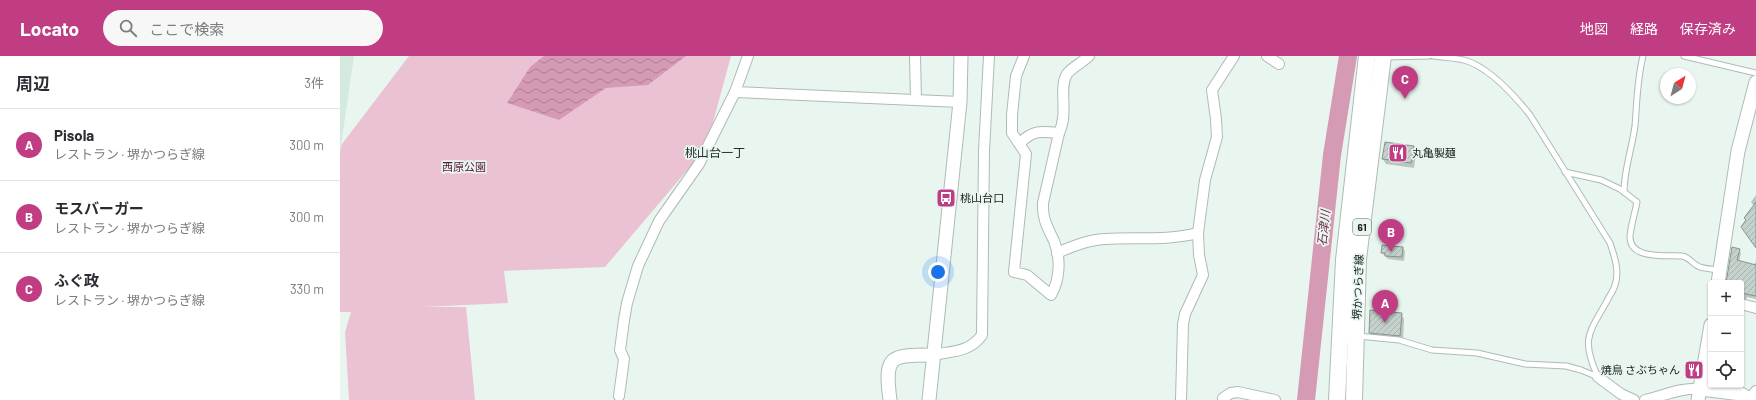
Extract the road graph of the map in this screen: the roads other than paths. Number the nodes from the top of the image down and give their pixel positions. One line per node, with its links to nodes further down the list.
1 (748, 56): 18 (street)
2 (915, 56): 19 (street)
3 (961, 56): 20 (street)
4 (989, 56): 32 (street)
5 (1024, 56): 22 (street)
6 (1089, 56): 21 (street)
7 (1234, 56): 25 (street)
8 (1267, 56): 15 (street)
9 (1367, 56): 42 (main road, 堺かつらぎ線 / 61)
10 (1383, 56): 11 (lane); 30 (main road, 堺かつらぎ線 / 61)
11 (1429, 56)
12 (1433, 56): 23 (lane)
13 (1643, 56): 24 (lane)
14 (1684, 56): 16 (lane)
15 (1279, 64)
16 (1756, 73)
17 (1756, 82): 27 (street)
18 (735, 92): 19 (street); 36 (street)
19 (916, 100): 20 (street)
20 (960, 102): 32 (street)
21 (1058, 133): 22 (street); 26 (street)
22 (1020, 143): 26 (street)
23 (1565, 172): 24 (lane); 33 (lane)
24 (1624, 192): 27 (lane)
25 (1198, 233): 26 (street); 39 (street)
26 (1057, 253)
27 (1719, 277)
28 (1744, 305): 29 (street)
29 (1756, 308)
30 (1356, 336): 33 (lane); 43 (main road, 堺かつらぎ線 / 61)
31 (1708, 344): 34 (street)
32 (933, 355): 37 (street); 38 (street)
33 (1598, 377): 44 (street)
34 (1700, 394): 35 (street); 45 (street)
35 (1752, 396)
36 (621, 398)
37 (890, 400)
38 (929, 400)
39 (1181, 400)
40 (1223, 400): 41 (street)
41 (1275, 400)
42 (1337, 400)
43 (1354, 400)
44 (1634, 400)
45 (1645, 400)

